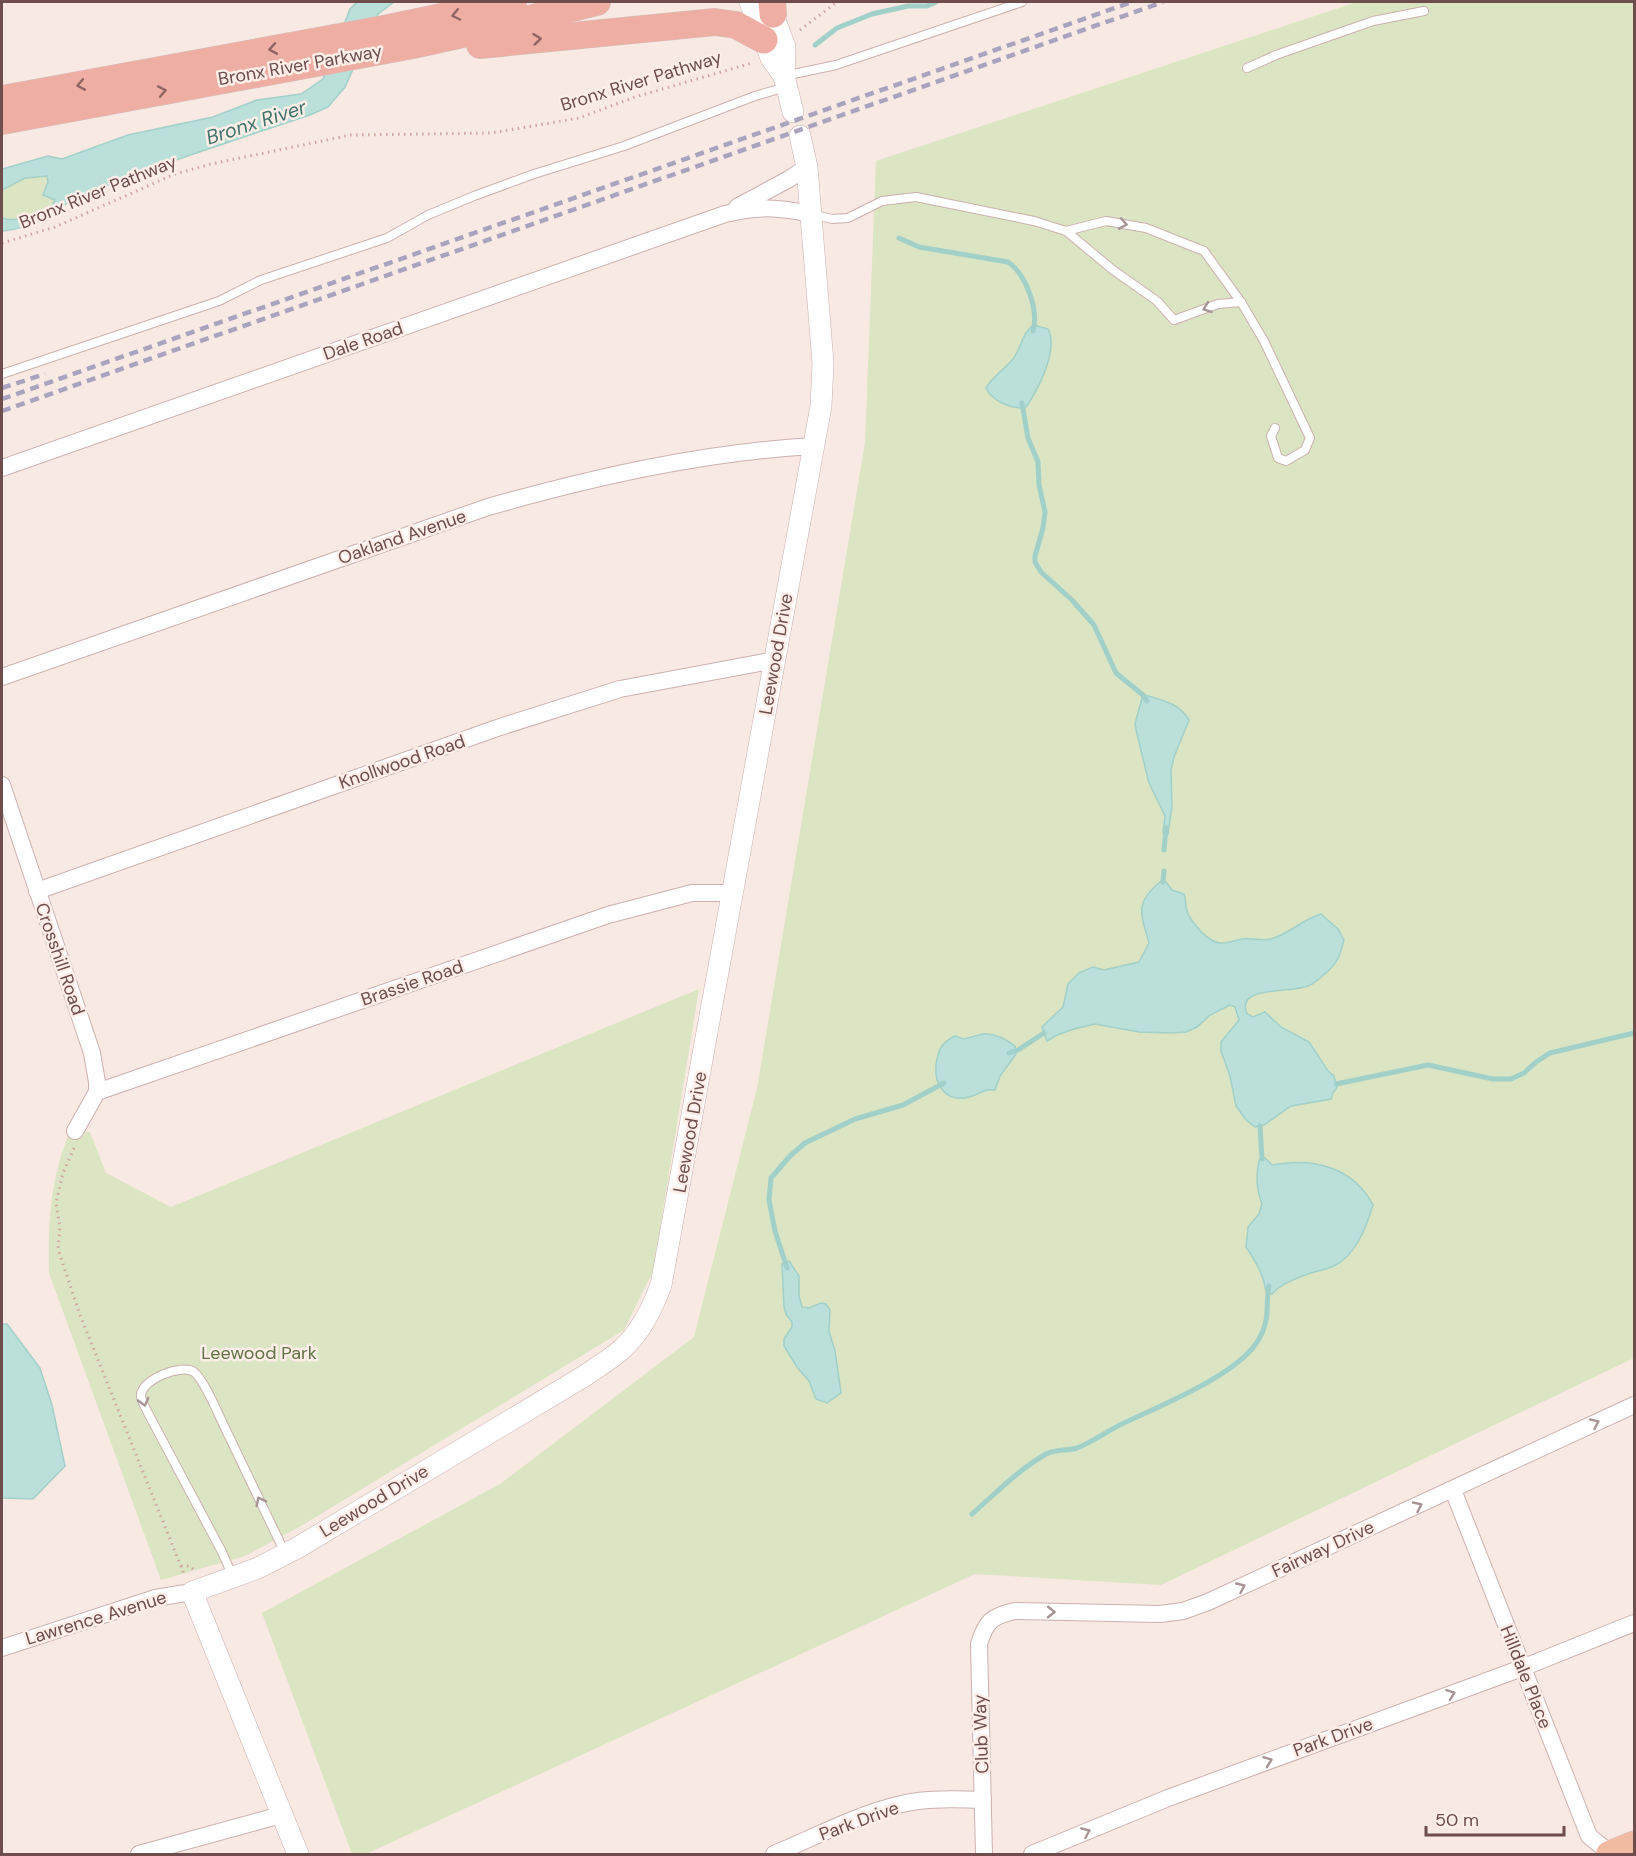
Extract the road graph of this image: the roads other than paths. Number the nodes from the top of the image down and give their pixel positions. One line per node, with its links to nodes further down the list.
1 (513, 2): 6 (highway, Bronx River Parkway, one-way to 6)
2 (597, 2): 6 (highway, Bronx River Parkway)
3 (1022, 2): 10 (lane)
4 (766, 5): 8 (street); 10 (street)
5 (1424, 11): 9 (lane)
6 (379, 41): 7 (highway, Bronx River Parkway); 8 (highway, one-way to 8)
7 (326, 50): 11 (highway, Bronx River Parkway, one-way to 11); 13 (highway, Bronx River Parkway, one-way to 7)
8 (760, 51): 10 (street)
9 (1247, 68)
10 (785, 82): 12 (street); 20 (lane)
11 (2, 99)
12 (793, 112)
13 (2, 121)
14 (800, 136): 15 (street, Leewood Drive)
15 (807, 167): 16 (street, Dale Road); 17 (street, Leewood Drive)
16 (725, 214): 17 (street, Dale Road); 23 (street, Dale Road)
17 (810, 214): 18 (lane); 22 (street, Leewood Drive)
18 (1066, 231): 19 (lane, one-way to 19); 19 (lane, one-way to 18)
19 (1241, 302): 21 (lane)
20 (2, 374)
21 (1275, 428)
22 (814, 446): 24 (street, Leewood Drive); 25 (street, Oakland Avenue)
23 (2, 468)
24 (775, 660): 27 (street, Knollwood Road); 28 (street, Leewood Drive)
25 (2, 677)
26 (2, 785): 27 (street, Crosshill Road)
27 (37, 891): 29 (street, Crosshill Road)
28 (732, 892): 29 (street, Brassie Road); 33 (street, Leewood Drive)
29 (97, 1092): 30 (street)
30 (75, 1131)
31 (1635, 1405): 32 (street, Fairway Drive, one-way to 31)
32 (1453, 1490): 36 (street, Fairway Drive, one-way to 32); 39 (street, Hilldale Place)
33 (285, 1553): 34 (street, Leewood Drive); 34 (lane, one-way to 34)
34 (233, 1577): 35 (street, Leewood Drive)
35 (192, 1592): 38 (street, Lawrence Avenue); 41 (street)
36 (993, 1617): 40 (street, Club Way)
37 (1635, 1623): 39 (street, Park Drive)
38 (2, 1648)
39 (1522, 1668): 47 (street, Park Drive, one-way to 39); 48 (street, Hilldale Place)
40 (983, 1800): 45 (street, Park Drive); 46 (street, Club Way)
41 (281, 1815): 43 (street); 44 (street)
42 (1635, 1844): 48 (main road)
43 (139, 1854)
44 (298, 1854)
45 (774, 1854)
46 (984, 1854)
47 (1032, 1854)
48 (1610, 1854)

